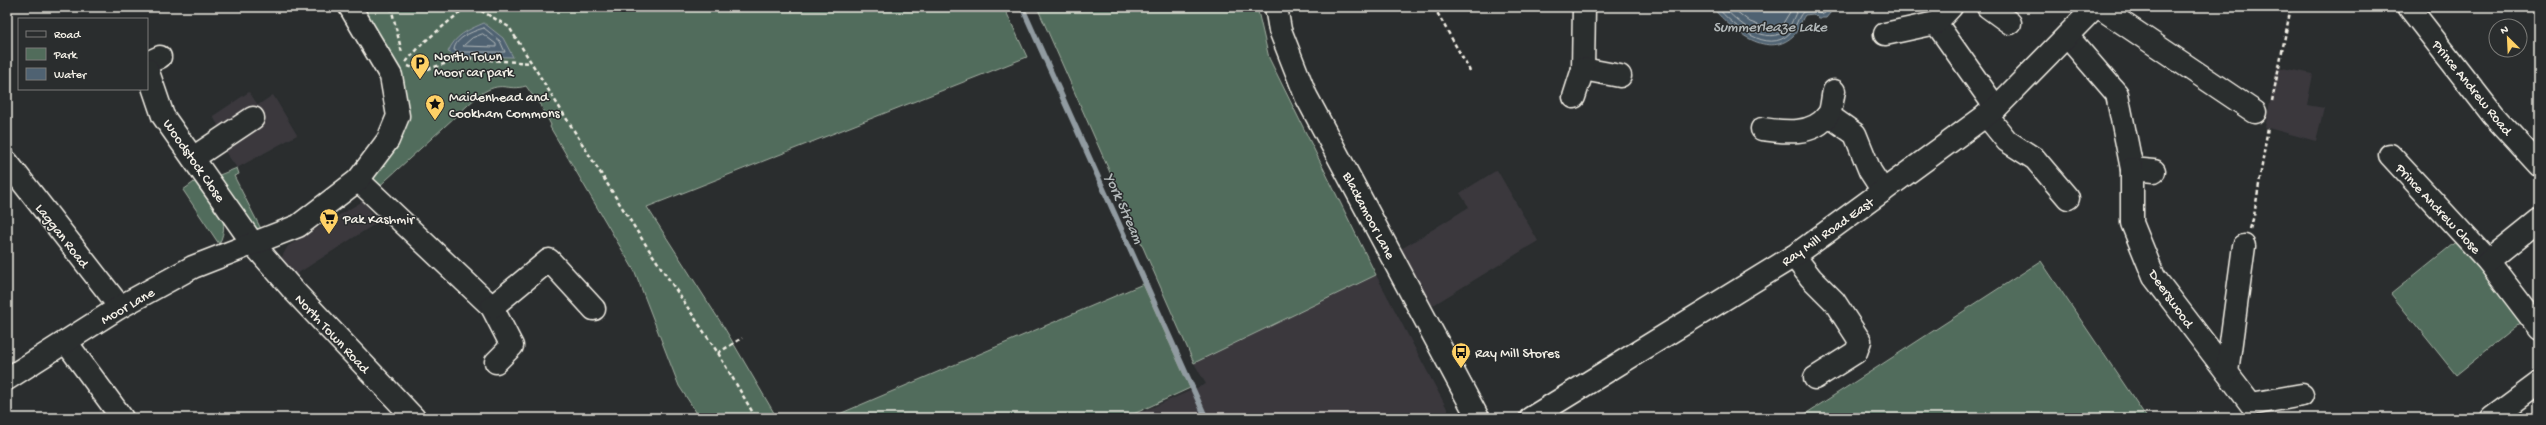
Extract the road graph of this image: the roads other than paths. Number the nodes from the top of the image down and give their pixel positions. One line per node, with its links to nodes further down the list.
1 (350, 7): 29 (street, Moor Lane)
2 (1276, 7): 51 (street, Blackamoor Lane)
3 (1584, 7): 14 (street)
4 (1951, 7): 9 (street)
5 (1988, 7): 10 (street)
6 (2095, 7): 12 (street, Ray Mill Road East)
7 (2099, 7): 19 (street)
8 (2409, 7): 26 (street, Prince Andrew Road)
9 (1936, 23): 11 (street); 18 (street)
10 (2010, 23)
11 (1885, 34)
12 (2066, 36): 18 (street, Ray Mill Road East); 27 (street, Deerswood)
13 (151, 63): 24 (street, Woodstock Close)
14 (1583, 69): 15 (street); 17 (street)
15 (1620, 76)
16 (1834, 91): 20 (street)
17 (1574, 97)
18 (1991, 111): 30 (street, Ray Mill Road East); 31 (street)
19 (2255, 112)
20 (1828, 115): 22 (street); 30 (street)
21 (253, 118): 24 (street)
22 (1762, 129)
23 (2390, 155): 36 (street, Prince Andrew Close)
24 (193, 158): 33 (street, Woodstock Close)
25 (7, 162): 38 (street, Laggan Road)
26 (2539, 165)
27 (2132, 169): 28 (street); 43 (street, Deerswood)
28 (2154, 171)
29 (358, 180): 33 (street, Moor Lane); 37 (street)
30 (1883, 191): 35 (street, Ray Mill Road East)
31 (2068, 198)
32 (2539, 220): 36 (street, Prince Andrew Close)
33 (254, 245): 38 (street, Moor Lane); 50 (street, North Town Road)
34 (2244, 246): 43 (street)
35 (1794, 256): 44 (street); 52 (street, Ray Mill Road East)
36 (2488, 261): 40 (street, Prince Andrew Close)
37 (492, 307): 39 (street); 42 (street)
38 (120, 308): 41 (street, Moor Lane)
39 (594, 309)
40 (2539, 328)
41 (66, 342): 45 (street, Moor Lane); 49 (street)
42 (496, 362)
43 (2227, 372): 48 (street, Deerswood)
44 (1815, 378)
45 (7, 379)
46 (2539, 383): 53 (street)
47 (2302, 395): 48 (street, Deerswood)
48 (2246, 411)
49 (122, 418)
50 (414, 418)
51 (1478, 418)
52 (1531, 418)
53 (2492, 418)

